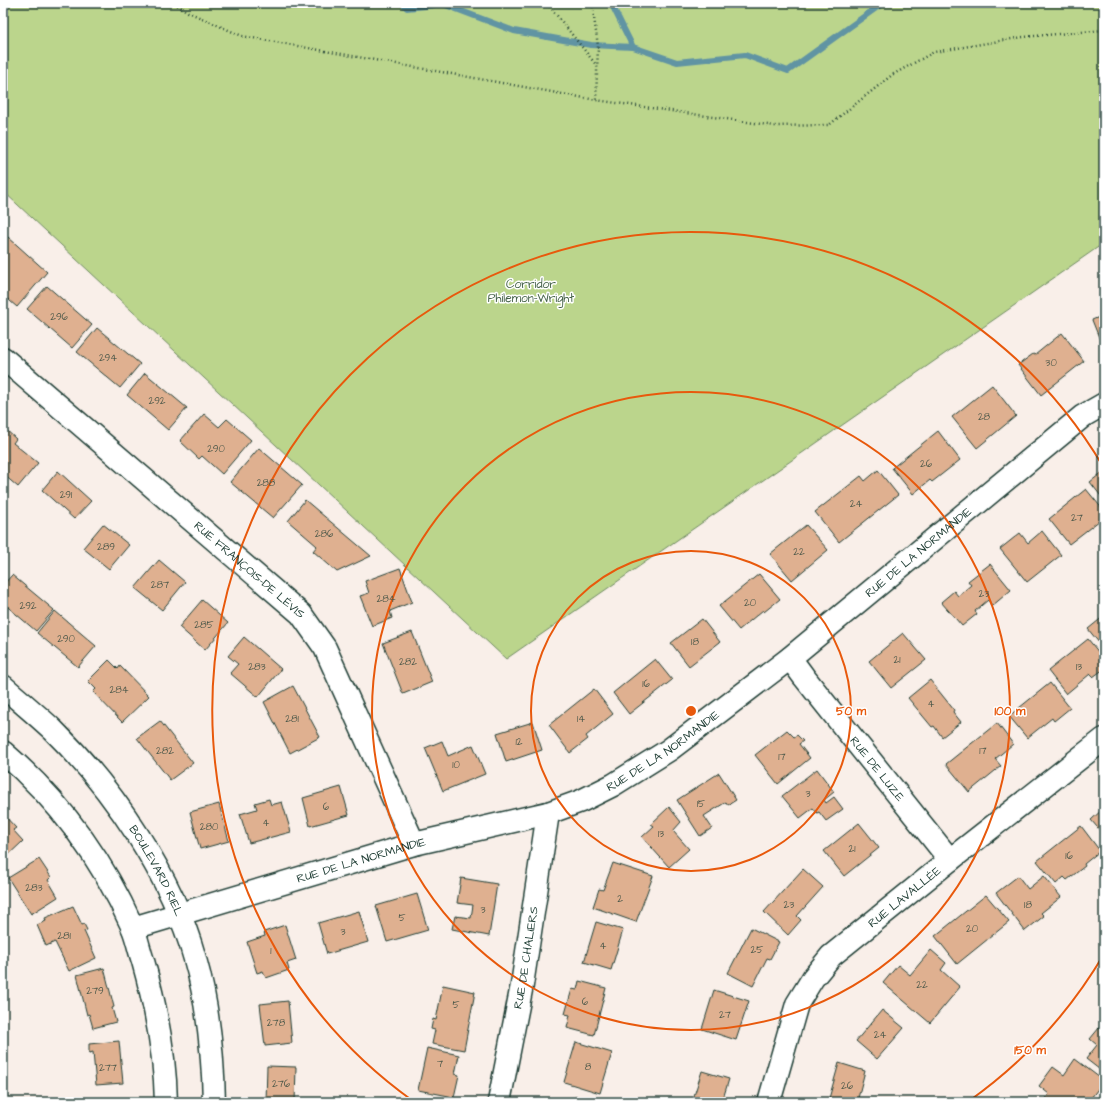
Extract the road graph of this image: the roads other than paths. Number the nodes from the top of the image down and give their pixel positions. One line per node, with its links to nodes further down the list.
1 (3, 358): 8 (street, RUE FRANÇOIS-DE LÉVIS)
2 (1104, 404): 3 (street, RUE DE LA NORMANDIE)
3 (790, 658): 7 (street, RUE DE LA NORMANDIE); 9 (street, RUE DE LUZE)
4 (3, 686): 10 (street, BOULEVARD RIEL)
5 (1104, 739): 9 (street, RUE LAVALLÉE)
6 (3, 752): 11 (street)
7 (548, 813): 8 (street, RUE DE LA NORMANDIE); 14 (street, RUE DE CHALIERS)
8 (414, 844): 10 (street, RUE DE LA NORMANDIE)
9 (950, 860): 15 (street, RUE LAVALLÉE)
10 (179, 914): 11 (street, RUE DE LA NORMANDIE); 13 (street, BOULEVARD RIEL)
11 (133, 928): 12 (street)
12 (166, 1102)
13 (214, 1102)
14 (499, 1102)
15 (769, 1102)

